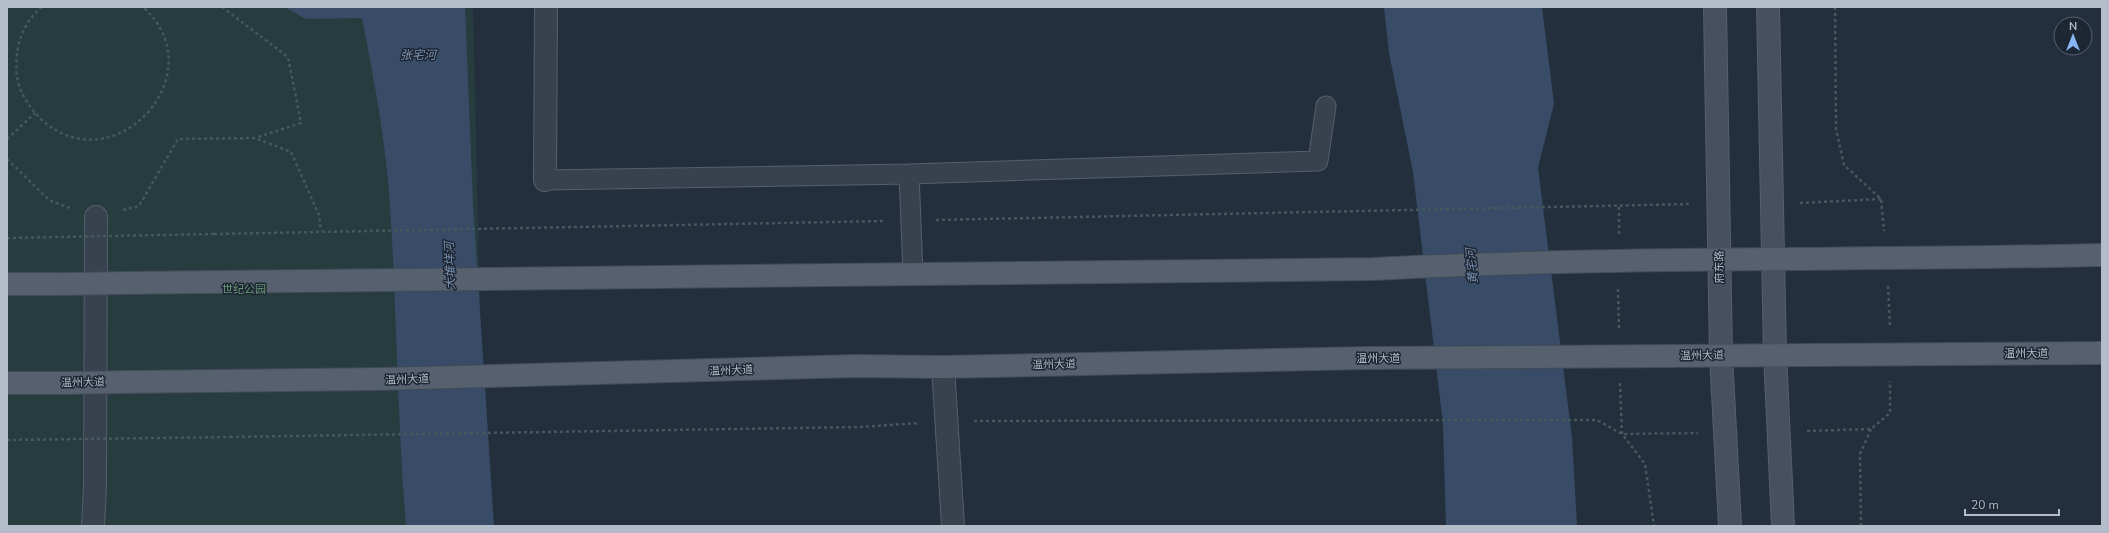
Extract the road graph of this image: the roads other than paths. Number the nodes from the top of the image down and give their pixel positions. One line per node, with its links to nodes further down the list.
1 (546, 7): 6 (street)
2 (1715, 7): 9 (main road, 府东路)
3 (1768, 7): 10 (main road)
4 (1326, 106): 5 (lane)
5 (909, 174): 6 (lane); 11 (lane)
6 (545, 180)
7 (96, 217): 18 (street)
8 (2102, 255): 10 (main road)
9 (1719, 259): 10 (main road); 11 (main road); 15 (main road, 府东路)
10 (1774, 260): 14 (main road)
11 (913, 274): 12 (main road, bridge)
12 (7, 284)
13 (2102, 353): 14 (main road, 温州大道)
14 (1775, 354): 15 (main road, 温州大道); 21 (main road)
15 (1721, 355): 16 (main road, 温州大道); 20 (main road, 府东路)
16 (943, 367): 17 (main road, 温州大道, bridge); 19 (street)
17 (7, 383)
18 (93, 526)
19 (954, 526)
20 (1730, 526)
21 (1783, 526)

